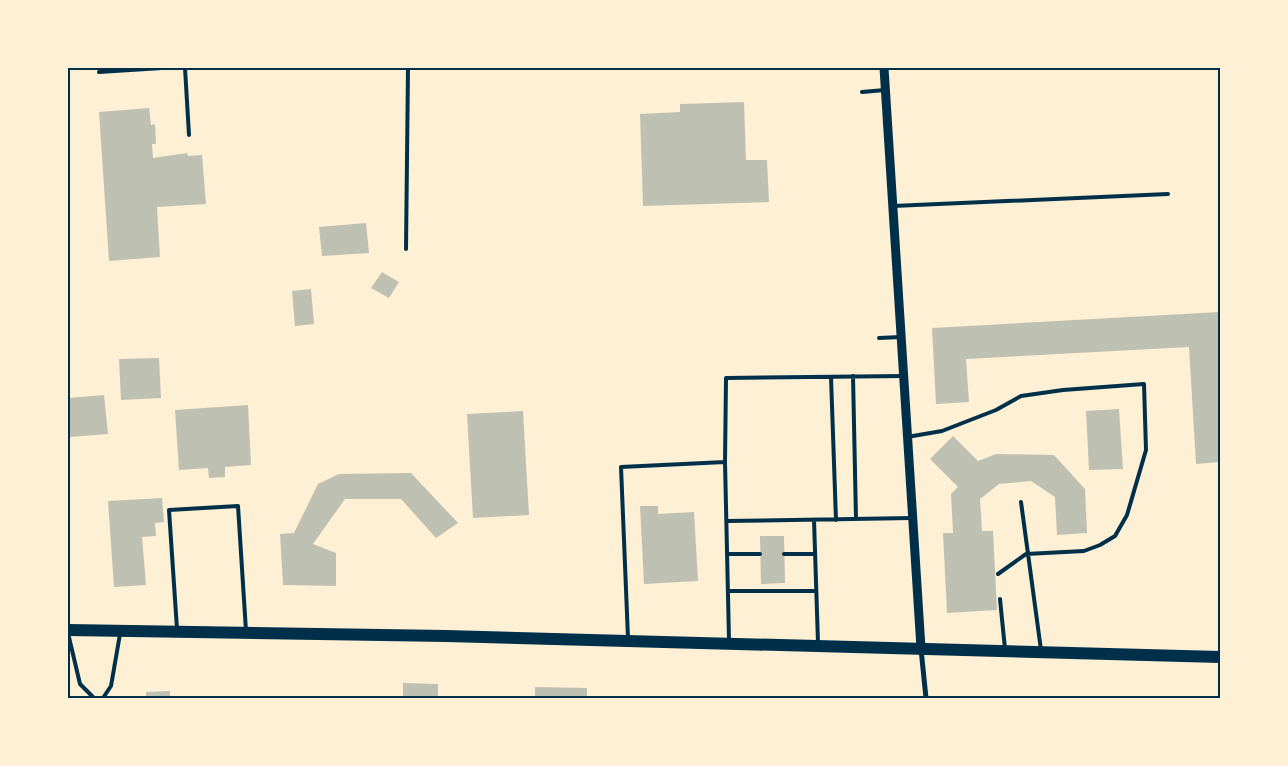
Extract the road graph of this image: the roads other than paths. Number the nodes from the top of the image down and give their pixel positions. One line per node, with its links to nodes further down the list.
1 (162, 68): 5 (lane)
2 (185, 68): 8 (lane)
3 (408, 68): 11 (lane)
4 (884, 68): 6 (street)
5 (99, 72)
6 (885, 90): 7 (lane); 10 (street)
7 (862, 92)
8 (189, 135)
9 (1168, 194): 10 (lane)
10 (893, 206): 12 (street)
11 (406, 249)
12 (901, 337): 13 (lane); 15 (street)
13 (879, 338)
14 (853, 376): 15 (lane); 16 (lane); 21 (lane)
15 (904, 376): 17 (street)
16 (831, 377): 18 (lane); 23 (lane)
17 (907, 437): 20 (street); 29 (lane)
18 (725, 462): 24 (lane); 38 (lane)
19 (1021, 502): 29 (lane)
20 (912, 518): 21 (lane); 41 (street)
21 (856, 519): 23 (lane)
22 (814, 520): 23 (lane); 24 (lane); 28 (lane)
23 (836, 520)
24 (726, 522): 25 (lane)
25 (727, 554): 26 (lane); 32 (lane)
26 (760, 554)
27 (784, 554): 28 (lane)
28 (814, 554): 31 (lane)
29 (1026, 554): 30 (lane); 43 (lane)
30 (998, 574)
31 (816, 590): 32 (lane); 40 (lane)
32 (728, 591): 39 (lane)
33 (1000, 599): 42 (lane)
34 (121, 630): 35 (main road); 36 (main road); 46 (lane)
35 (68, 631): 45 (lane)
36 (177, 631): 37 (main road); 37 (lane)
37 (246, 632): 38 (main road)
38 (628, 640): 39 (main road)
39 (729, 643): 40 (main road)
40 (818, 645): 41 (main road)
41 (921, 648): 42 (main road); 47 (street)
42 (1005, 651): 43 (main road)
43 (1041, 652): 44 (main road)
44 (1220, 658)
45 (94, 698)
46 (103, 698)
47 (926, 698)

